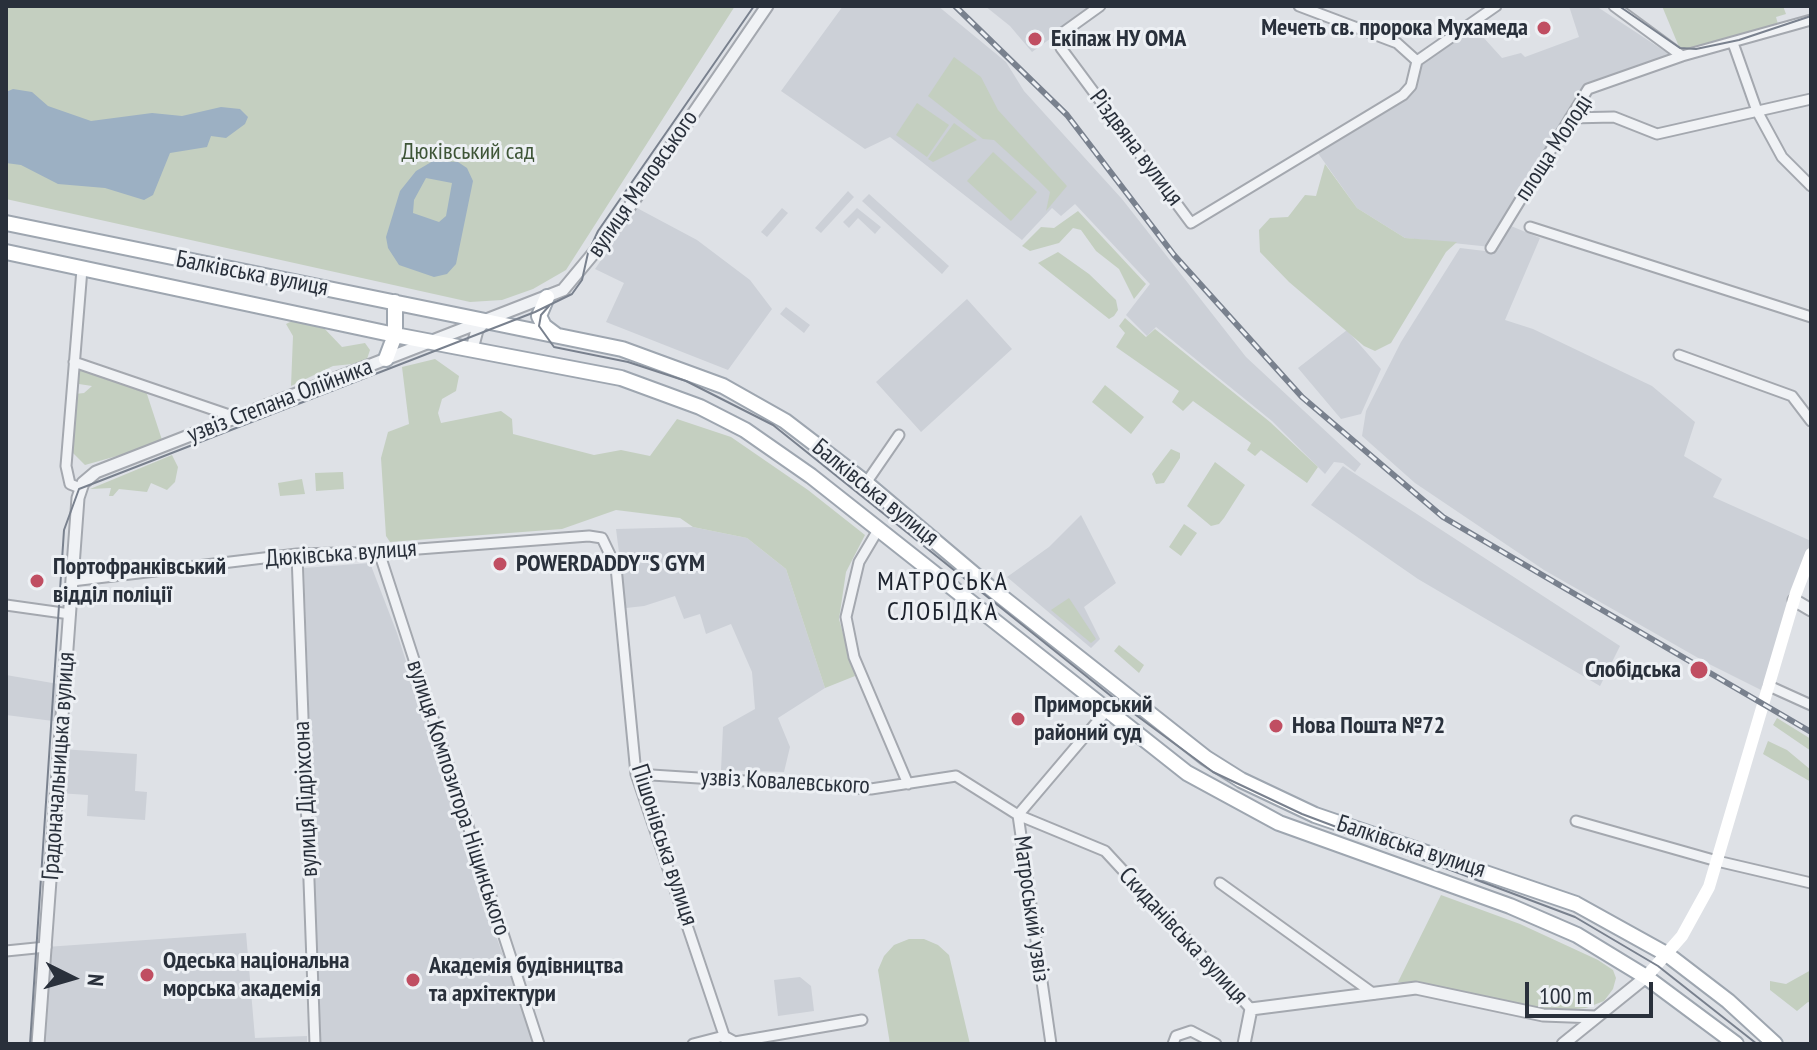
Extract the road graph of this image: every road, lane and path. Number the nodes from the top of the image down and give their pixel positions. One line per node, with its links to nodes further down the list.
1 (767, 6): 19 (street, вулиця Маловського)
2 (1100, 6): 9 (street, Різдвяна вулиця)
3 (1299, 6): 9 (street)
4 (1496, 6): 9 (street)
5 (1614, 6): 8 (street)
6 (1811, 20): 7 (street, площа Молоді)
7 (1733, 43): 8 (street, площа Молоді); 11 (street)
8 (1682, 56): 12 (street, площа Молоді)
9 (1417, 61)
10 (1811, 99): 11 (street)
11 (1757, 111): 12 (street); 13 (street)
12 (1570, 118): 16 (street, площа Молоді)
13 (1811, 186)
14 (6, 223): 20 (main road, Балківська вулиця)
15 (1530, 227): 21 (street)
16 (1491, 248)
17 (6, 252): 18 (main road, Балківська вулиця)
18 (82, 269): 23 (main road, Балківська вулиця); 29 (street)
19 (547, 297): 22 (street, вулиця Маловського); 24 (main road)
20 (395, 302): 22 (main road, Балківська вулиця); 23 (main road)
21 (1811, 317)
22 (486, 321): 24 (main road, Балківська вулиця); 25 (street, узвіз Степана Олійника); 26 (street)
23 (395, 335): 25 (main road, Балківська вулиця); 28 (main road)
24 (560, 337): 33 (main road, Балківська вулиця)
25 (427, 341): 26 (main road, Балківська вулиця); 28 (street, узвіз Степана Олійника)
26 (472, 349): 35 (main road, Балківська вулиця)
27 (1679, 355): 31 (street)
28 (386, 359): 30 (street, узвіз Степана Олійника)
29 (74, 362): 30 (street); 34 (street)
30 (238, 418): 34 (street, узвіз Степана Олійника)
31 (1811, 421)
32 (899, 435): 33 (street)
33 (866, 483): 57 (main road, Балківська вулиця)
34 (80, 488): 40 (street, Градоначальницька вулиця)
35 (878, 530): 47 (main road, Балківська вулиця); 49 (street)
36 (607, 547): 37 (street, Дюківська вулиця); 48 (street, Пішонівська вулиця)
37 (379, 552): 38 (street, Дюківська вулиця); 66 (street, вулиця Композитора Ніщинського)
38 (297, 554): 40 (street, Дюківська вулиця); 65 (street, вулиця Дідріхсона)
39 (1811, 554): 41 (main road)
40 (72, 581): 44 (street, Градоначальницька вулиця)
41 (1794, 600): 43 (street); 45 (main road)
42 (6, 605): 44 (street)
43 (1811, 610)
44 (70, 614): 55 (street, Градоначальницька вулиця)
45 (1769, 686): 46 (street); 52 (main road)
46 (1811, 705)
47 (1108, 709): 50 (street, Матроський узвіз); 58 (main road, Балківська вулиця)
48 (636, 774): 49 (street, узвіз Ковалевського); 63 (street, Пішонівська вулиця)
49 (908, 784): 50 (street, узвіз Ковалевського)
50 (1018, 815): 60 (street, Скиданівська вулиця); 68 (street, Матроський узвіз)
51 (1576, 821): 52 (street)
52 (1717, 861): 54 (street); 57 (main road)
53 (1220, 883): 59 (street)
54 (1811, 883)
55 (46, 947): 56 (street); 64 (street, Градоначальницька вулиця)
56 (6, 951)
57 (1668, 955): 58 (main road); 74 (main road, Балківська вулиця)
58 (1646, 977): 61 (street); 73 (main road, Балківська вулиця)
59 (1374, 994): 60 (street, Скиданівська вулиця); 61 (street, Скиданівська вулиця)
60 (1251, 1009): 71 (street)
61 (1596, 1017): 72 (street)
62 (862, 1020): 63 (street)
63 (726, 1040): 67 (street)
64 (38, 1044)
65 (315, 1044)
66 (539, 1044)
67 (693, 1044)
68 (1051, 1044)
69 (1173, 1044): 70 (street)
70 (1216, 1044)
71 (1244, 1044)
72 (1563, 1044)
73 (1736, 1044)
74 (1775, 1044)

